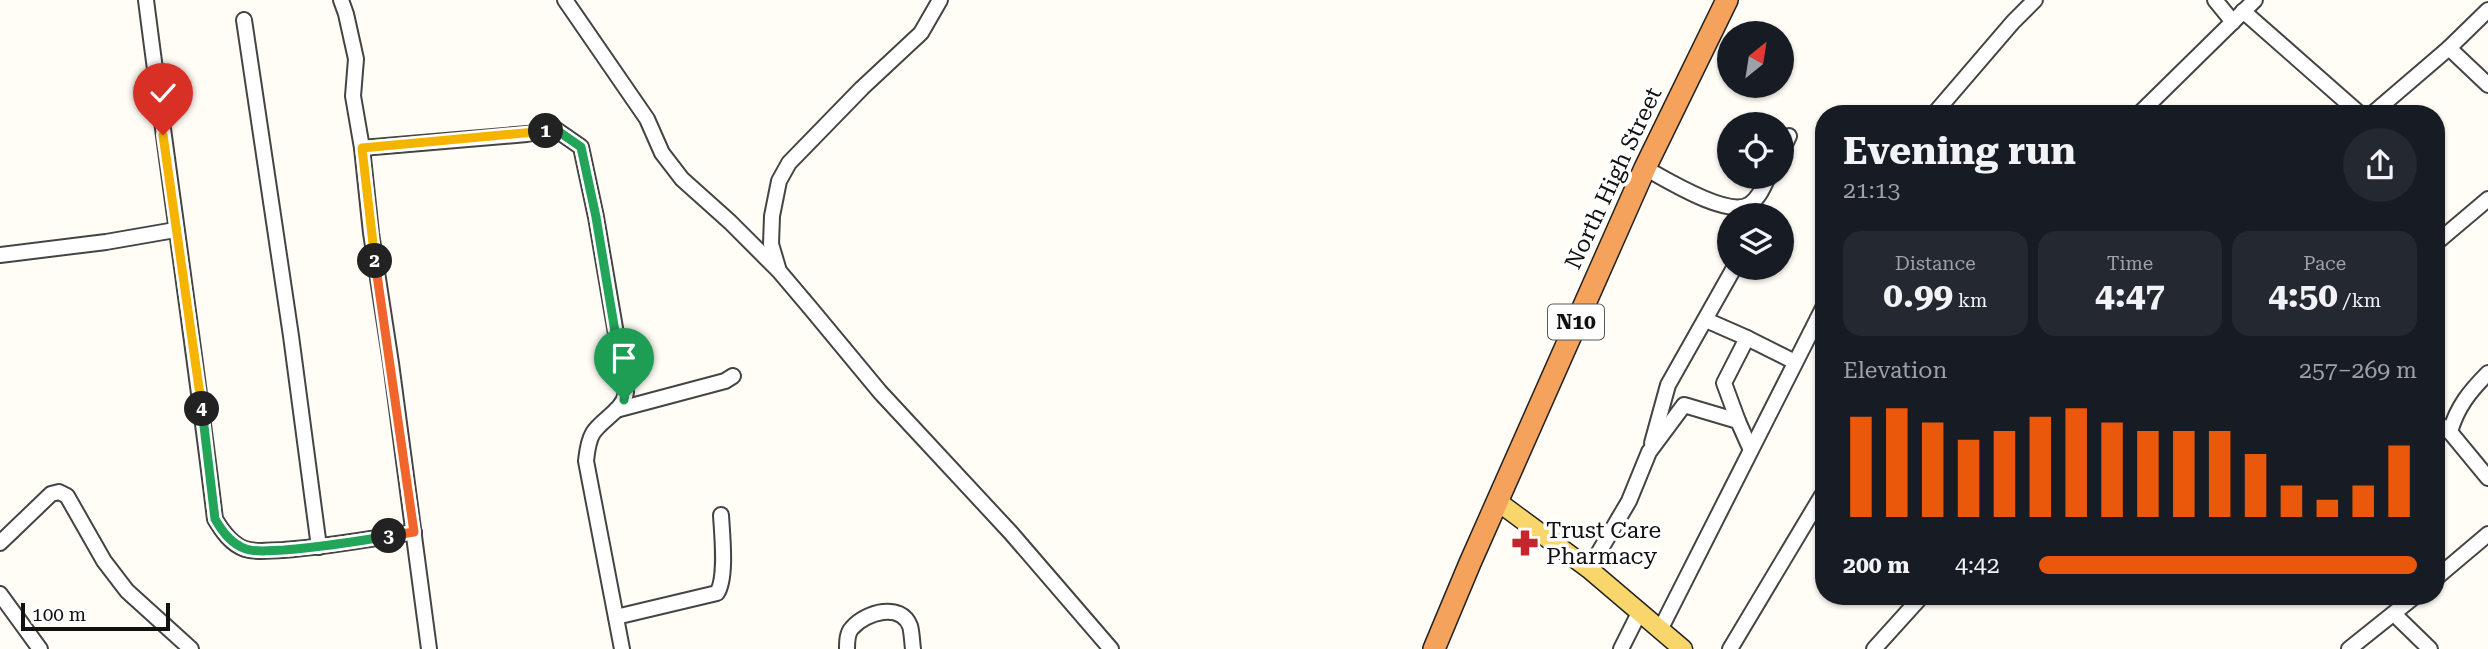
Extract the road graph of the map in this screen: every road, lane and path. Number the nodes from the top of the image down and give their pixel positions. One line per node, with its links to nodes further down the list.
1 (146, 0): 23 (street)
2 (341, 0): 19 (street)
3 (565, 0): 26 (street)
4 (940, 0): 26 (street)
5 (1727, 0): 20 (highway, North High Street / N10)
6 (2035, 0): 15 (street)
7 (2215, 0): 12 (street)
8 (2255, 0): 10 (street)
9 (2488, 10): 13 (street)
10 (2244, 11): 12 (street); 17 (street)
11 (244, 20): 47 (street)
12 (2233, 22): 16 (street)
13 (2449, 48): 14 (street); 18 (street)
14 (2488, 85)
15 (1942, 105)
16 (2148, 105)
17 (2350, 105)
18 (2382, 105)
19 (362, 148): 34 (street); 44 (street)
20 (1645, 168): 22 (street); 41 (highway, North High Street / N10)
21 (2488, 199): 24 (street)
22 (1721, 203)
23 (175, 230): 25 (street); 47 (street)
24 (2445, 235)
25 (0, 255)
26 (779, 271): 63 (street)
27 (1728, 280): 28 (street)
28 (1706, 320): 30 (street); 39 (street)
29 (1815, 323): 31 (street)
30 (1746, 338): 31 (street); 35 (street)
31 (1795, 362): 38 (street)
32 (2488, 373): 37 (street)
33 (733, 376): 34 (street)
34 (616, 410): 55 (street)
35 (1738, 421): 38 (street); 39 (street)
36 (2445, 428): 37 (street)
37 (2450, 432): 40 (street)
38 (1750, 448): 56 (street)
39 (1649, 452): 48 (street)
40 (2488, 478)
41 (1497, 500): 48 (main road); 64 (highway, North High Street / N10)
42 (1815, 507): 67 (street)
43 (721, 515): 55 (street)
44 (414, 532): 47 (street); 59 (street)
45 (2488, 534): 49 (street)
46 (0, 542): 58 (street)
47 (319, 547)
48 (1589, 569): 53 (main road)
49 (2445, 570)
50 (0, 594): 57 (street)
51 (1914, 605): 68 (street)
52 (2404, 605): 54 (street)
53 (1640, 613): 56 (main road); 65 (street)
54 (2393, 614): 69 (street); 70 (street)
55 (616, 617): 60 (street)
56 (1660, 630): 66 (main road)
57 (40, 649)
58 (191, 649)
59 (429, 649)
60 (622, 649)
61 (847, 649): 62 (street)
62 (913, 649)
63 (1111, 649)
64 (1434, 649)
65 (1621, 649)
66 (1683, 649)
67 (1730, 649)
68 (1874, 649)
69 (2349, 649)
70 (2430, 649)

